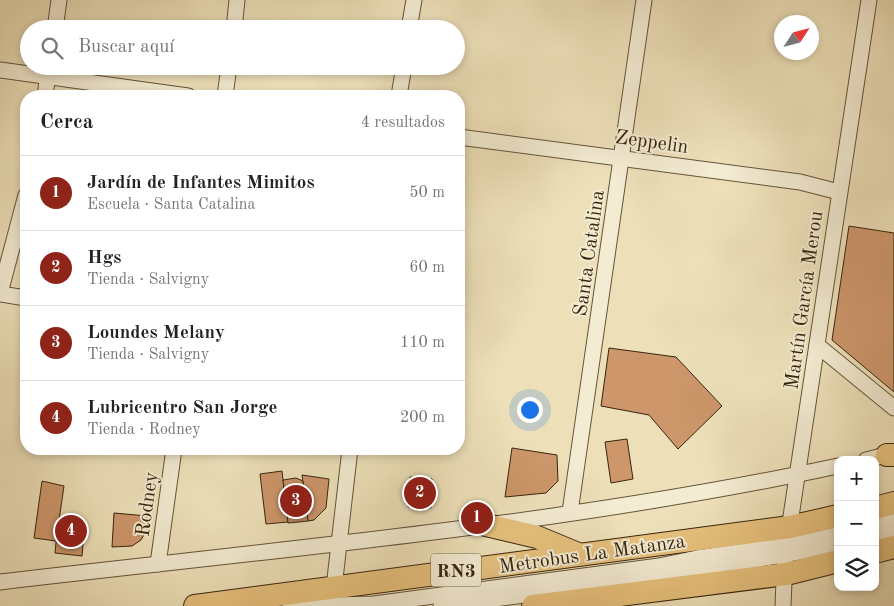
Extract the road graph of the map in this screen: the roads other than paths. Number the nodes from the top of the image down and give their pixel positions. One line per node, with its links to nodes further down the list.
1 (59, 0): 6 (street)
2 (237, 0): 7 (street)
3 (414, 0): 8 (street)
4 (644, 0): 20 (street, Santa Catalina)
5 (869, 0): 21 (street, Martín García Merou)
6 (56, 20)
7 (235, 20)
8 (411, 20)
9 (0, 70): 10 (street)
10 (20, 71)
11 (48, 75): 15 (street)
12 (66, 75): 16 (street)
13 (228, 75): 17 (street)
14 (402, 75): 18 (street)
15 (46, 90)
16 (153, 90)
17 (226, 90)
18 (400, 90)
19 (465, 138): 20 (street, Zeppelin)
20 (622, 157): 21 (street, Zeppelin); 33 (street, Santa Catalina)
21 (839, 192): 25 (street, Martín García Merou)
22 (20, 218): 23 (street)
23 (0, 294): 24 (street)
24 (20, 297)
25 (817, 345): 26 (street); 30 (street, Martín García Merou)
26 (894, 408)
27 (173, 455): 50 (street, Rodney)
28 (349, 455): 44 (street)
29 (834, 467): 30 (street)
30 (799, 474): 33 (street); 46 (street, Martín García Merou)
31 (894, 504): 32 (highway)
32 (879, 507)
33 (570, 512): 39 (street)
34 (879, 516): 35 (street)
35 (894, 516): 37 (street)
36 (834, 519): 46 (highway, RN3)
37 (879, 521)
38 (834, 523): 46 (street, Metrobus La Matanza)
39 (482, 524): 44 (street); 48 (highway)
40 (894, 531): 42 (street)
41 (834, 533): 46 (street, Metrobus La Matanza)
42 (879, 535)
43 (834, 544): 46 (street, Metrobus La Matanza)
44 (338, 545): 50 (street); 52 (street)
45 (894, 547): 47 (highway)
46 (787, 550): 48 (highway, RN3); 49 (highway, RN3); 52 (street, Metrobus La Matanza); 55 (street, Metrobus La Matanza); 56 (highway, RN3); 57 (street, Martín García Merou)
47 (879, 551)
48 (578, 554): 52 (highway, RN3)
49 (834, 560)
50 (158, 564): 51 (street)
51 (0, 582)
52 (333, 599): 53 (highway, RN3); 54 (street, Metrobus La Matanza)
53 (194, 606)
54 (290, 606)
55 (442, 606)
56 (533, 606)
57 (783, 606)

